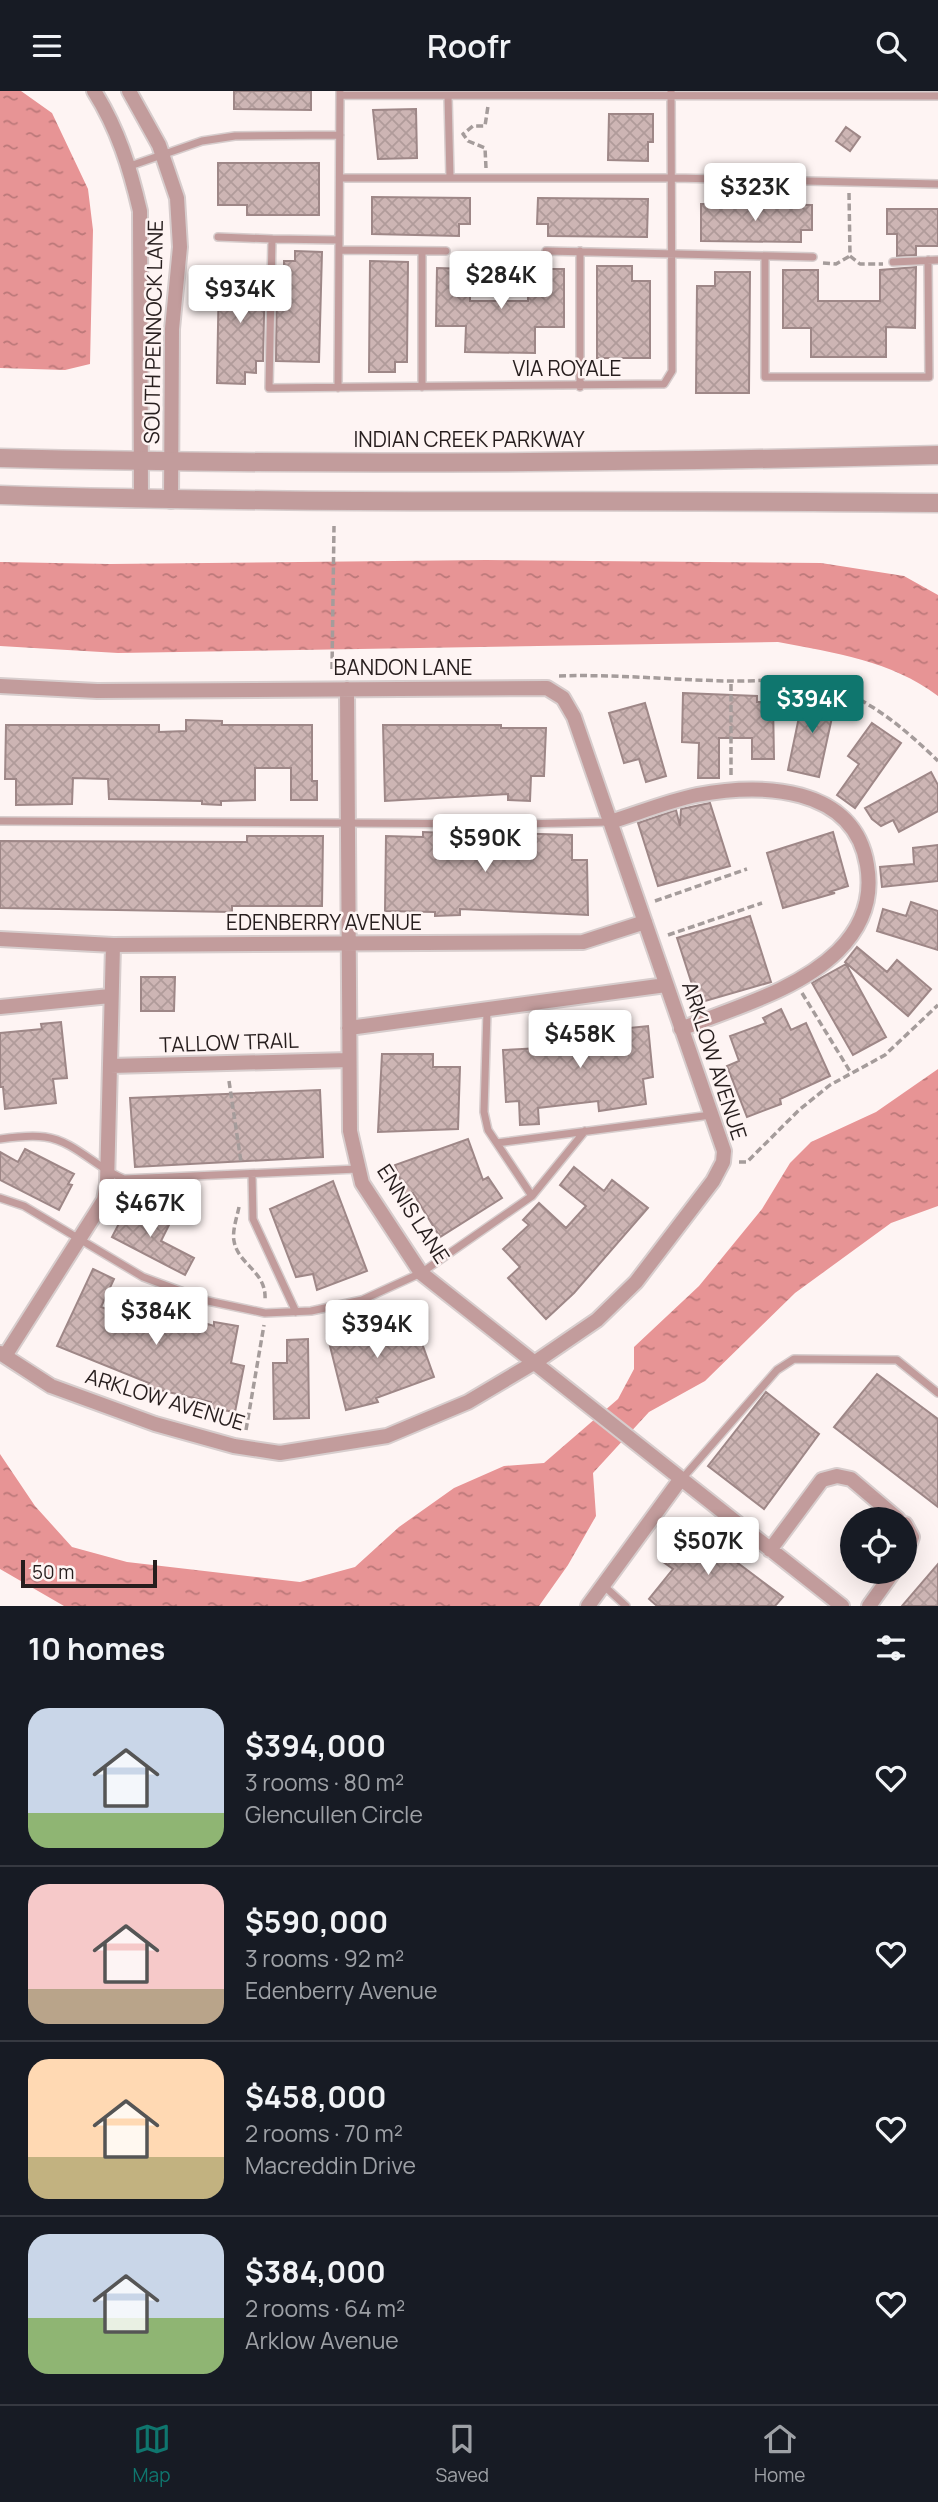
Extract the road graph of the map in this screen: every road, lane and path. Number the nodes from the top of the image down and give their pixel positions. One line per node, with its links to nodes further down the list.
1 (94, 91): 10 (street, SOUTH PENNOCK LANE)
2 (129, 91): 9 (street, SOUTH PENNOCK LANE)
3 (340, 93): 5 (lane); 8 (lane)
4 (671, 94): 5 (lane); 6 (lane); 14 (lane, VIA ROYALE)
5 (448, 96): 13 (lane)
6 (938, 96)
7 (497, 105): 11 (path)
8 (340, 135): 9 (lane); 12 (lane)
9 (162, 154): 10 (lane); 38 (street, SOUTH PENNOCK LANE)
10 (130, 166): 37 (street, SOUTH PENNOCK LANE)
11 (493, 169)
12 (340, 178): 13 (lane); 19 (lane)
13 (450, 178): 14 (lane)
14 (674, 178): 15 (lane); 25 (lane, VIA ROYALE)
15 (938, 184)
16 (849, 194): 27 (path)
17 (218, 237): 18 (lane)
18 (272, 239): 19 (lane); 34 (lane, VIA ROYALE)
19 (339, 240): 20 (lane)
20 (339, 250): 21 (lane); 34 (lane)
21 (422, 251): 22 (lane); 32 (lane)
22 (446, 251)
23 (546, 251): 24 (lane)
24 (580, 251): 25 (lane); 33 (lane)
25 (672, 254): 26 (lane); 33 (lane, VIA ROYALE)
26 (765, 256): 28 (lane); 29 (lane)
27 (850, 256): 28 (path); 31 (path)
28 (813, 257)
29 (928, 260): 30 (lane); 31 (lane)
30 (938, 260)
31 (893, 262)
32 (422, 387): 33 (lane, VIA ROYALE); 34 (lane, VIA ROYALE)
33 (580, 387)
34 (338, 388)
35 (938, 455): 38 (street, INDIAN CREEK PARKWAY)
36 (0, 458): 37 (street, INDIAN CREEK PARKWAY)
37 (143, 462): 38 (street, INDIAN CREEK PARKWAY); 40 (street, SOUTH PENNOCK LANE)
38 (172, 462): 41 (street, SOUTH PENNOCK LANE)
39 (0, 495): 40 (street)
40 (141, 500): 41 (street)
41 (171, 501): 42 (street)
42 (938, 503)
43 (334, 526): 44 (path)
44 (332, 669)
45 (557, 676): 46 (path)
46 (731, 681): 49 (path); 50 (path)
47 (0, 687): 48 (street, BANDON LANE)
48 (347, 689): 52 (street, BANDON LANE); 53 (street, ENNIS LANE)
49 (938, 761)
50 (731, 777)
51 (0, 821): 53 (lane)
52 (610, 822): 53 (lane); 57 (street, BANDON LANE); 69 (street)
53 (347, 823): 61 (street, ENNIS LANE)
54 (747, 869): 55 (path)
55 (655, 901)
56 (762, 903): 58 (path)
57 (645, 922): 61 (street, EDENBERRY AVENUE); 62 (street, ARKLOW AVENUE)
58 (668, 935)
59 (0, 939): 60 (street, EDENBERRY AVENUE)
60 (113, 945): 61 (street, EDENBERRY AVENUE); 64 (street)
61 (347, 945): 68 (street, ENNIS LANE)
62 (666, 985): 67 (street); 69 (street, ARKLOW AVENUE)
63 (799, 989): 72 (path)
64 (110, 996): 66 (street); 71 (street)
65 (938, 1005): 72 (path)
66 (0, 1007)
67 (487, 1011): 68 (street); 77 (lane)
68 (349, 1028): 70 (street, ENNIS LANE)
69 (681, 1029): 74 (street, ARKLOW AVENUE)
70 (349, 1060): 71 (street, TALLOW TRAIL); 80 (street, ENNIS LANE)
71 (110, 1066): 81 (street)
72 (852, 1073): 78 (path)
73 (229, 1081): 79 (path)
74 (710, 1115): 75 (lane); 92 (street, ARKLOW AVENUE)
75 (586, 1131): 77 (lane); 83 (lane)
76 (0, 1139): 81 (lane)
77 (496, 1143): 83 (lane)
78 (738, 1161)
79 (242, 1162)
80 (358, 1169): 82 (lane); 87 (street, ENNIS LANE)
81 (107, 1173): 82 (lane); 86 (street)
82 (252, 1174): 89 (lane)
83 (532, 1196): 87 (lane)
84 (0, 1198): 86 (lane)
85 (240, 1201): 88 (path)
86 (80, 1240): 89 (lane); 91 (street)
87 (421, 1273): 89 (lane); 92 (street, ENNIS LANE)
88 (265, 1306)
89 (296, 1312)
90 (264, 1322): 94 (path)
91 (2, 1354): 92 (street, ARKLOW AVENUE)
92 (537, 1361): 95 (street, ENNIS LANE)
93 (938, 1393): 95 (lane)
94 (246, 1430)
95 (680, 1480): 97 (street, ENNIS LANE); 98 (street)
96 (884, 1507): 97 (street)
97 (770, 1550): 102 (street, ENNIS LANE)
98 (602, 1584): 100 (street); 101 (lane)
99 (885, 1584): 103 (street)
100 (587, 1606)
101 (626, 1606)
102 (842, 1606)
103 (869, 1606)

